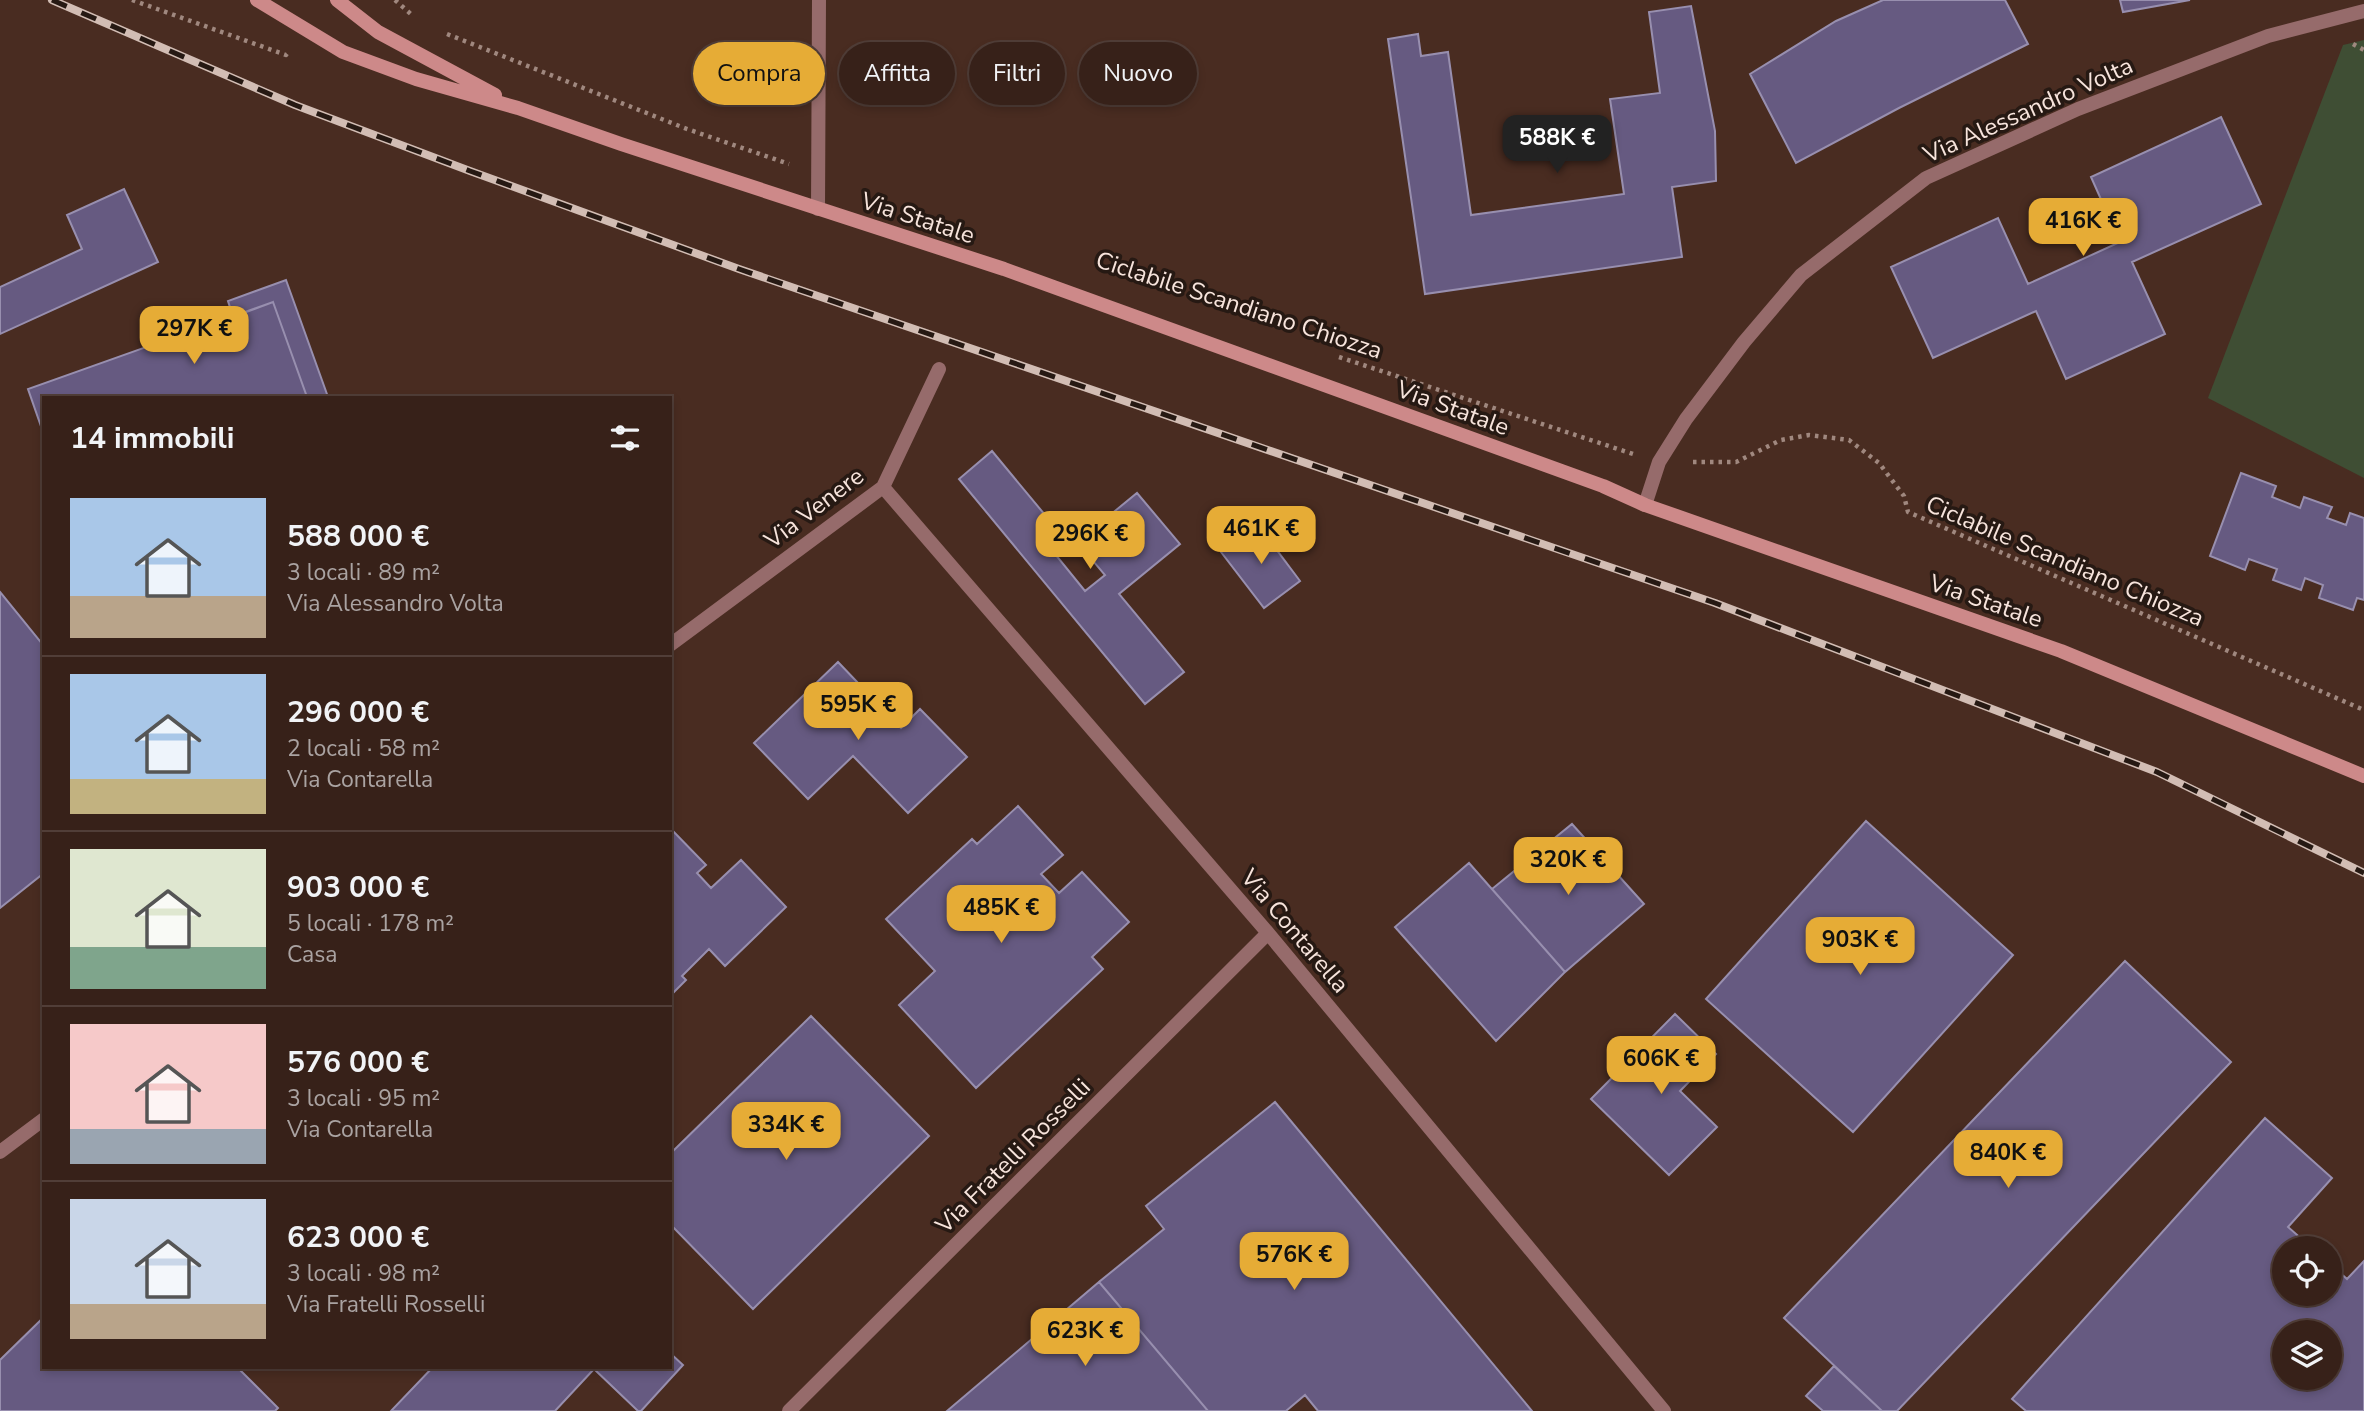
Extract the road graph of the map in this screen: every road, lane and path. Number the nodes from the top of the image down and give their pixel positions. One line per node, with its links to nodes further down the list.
1 (132, 0): 8 (path)
2 (257, 0): 8 (main road, Via Statale)
3 (337, 0): 10 (main road, Via Statale)
4 (395, 0): 7 (path)
5 (819, 0): 11 (street)
6 (2364, 11): 15 (street, Via Alessandro Volta)
7 (414, 17)
8 (306, 30): 10 (main road, Via Statale)
9 (436, 30): 11 (path)
10 (518, 108): 12 (main road, Via Statale)
11 (818, 173): 12 (street)
12 (818, 209): 17 (main road, Via Statale)
13 (1334, 355): 15 (path, Ciclabile Scandiano Chiozza)
14 (939, 369): 16 (street, Via Venere)
15 (1659, 462): 17 (street, Via Alessandro Volta); 19 (path, Ciclabile Scandiano Chiozza)
16 (883, 487): 18 (street, Via Venere); 21 (street, Via Contarella)
17 (1645, 505): 20 (main road, Via Statale)
18 (672, 644)
19 (2364, 710)
20 (2364, 776)
21 (1268, 933): 24 (street, Via Fratelli Rosselli); 25 (street, Via Contarella)
22 (42, 1120): 23 (street)
23 (0, 1152)
24 (789, 1411)
25 (1664, 1411)

